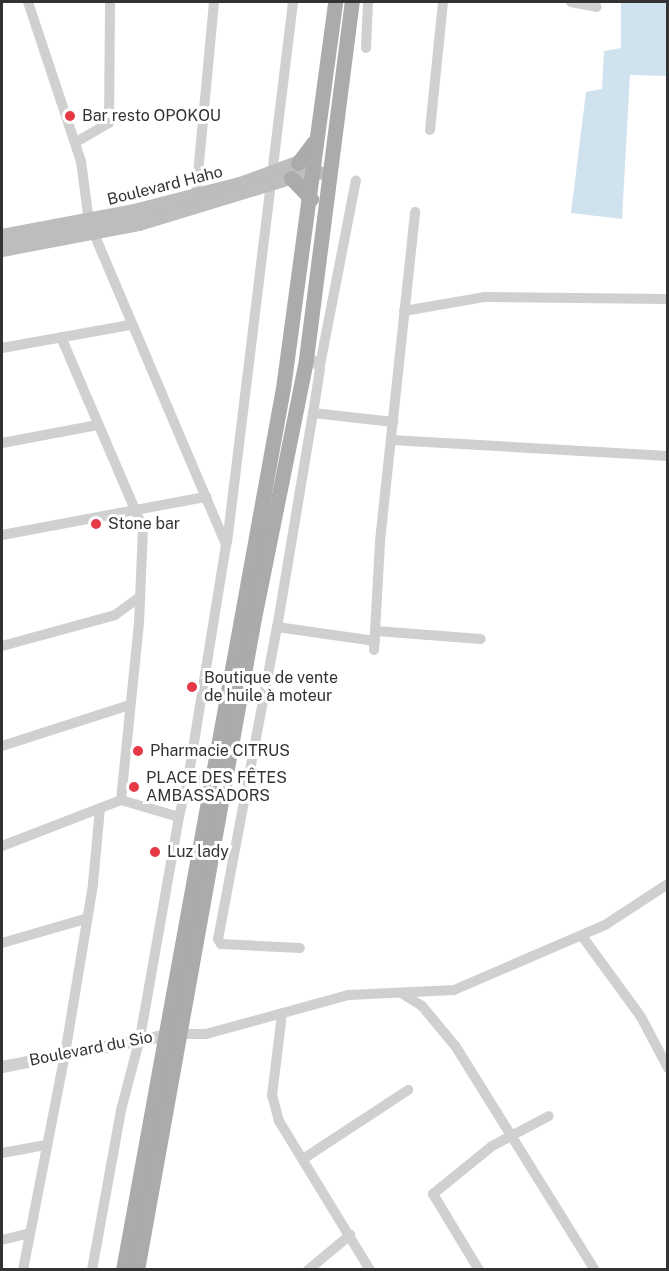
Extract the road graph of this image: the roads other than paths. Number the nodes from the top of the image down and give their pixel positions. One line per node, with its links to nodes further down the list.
1 (28, 2): 14 (street)
2 (110, 2): 14 (street)
3 (214, 2): 23 (street)
4 (293, 2): 21 (street)
5 (335, 2): 13 (main road)
6 (352, 2): 16 (main road)
7 (368, 2): 11 (street)
8 (443, 2): 12 (street)
9 (570, 2): 10 (street)
10 (597, 7)
11 (366, 48)
12 (430, 130)
13 (317, 137): 15 (main road); 17 (main road)
14 (76, 142): 27 (street)
15 (314, 156): 16 (main road, Boulevard Haho); 17 (main road, Boulevard Haho); 18 (main road)
16 (334, 157): 19 (main road)
17 (298, 163): 21 (main road, Boulevard Haho)
18 (312, 172): 19 (main road, Boulevard Haho); 20 (main road, Boulevard Haho); 24 (main road)
19 (331, 174): 35 (main road)
20 (291, 178): 21 (main road, Boulevard Haho); 24 (main road)
21 (273, 179): 23 (main road, Boulevard Haho); 26 (main road, Boulevard Haho); 45 (street)
22 (356, 180): 35 (street)
23 (196, 196): 26 (main road, Boulevard Haho)
24 (311, 199): 54 (main road)
25 (415, 212): 31 (street)
26 (136, 218): 27 (main road, Boulevard Haho)
27 (92, 228): 28 (main road, Boulevard Haho); 29 (main road, Boulevard Haho); 32 (street)
28 (2, 236)
29 (2, 250)
30 (668, 299): 31 (street)
31 (404, 311): 37 (street)
32 (130, 325): 33 (street); 42 (street)
33 (61, 337): 34 (street); 38 (street)
34 (2, 348)
35 (313, 362): 36 (street); 57 (main road)
36 (314, 413): 37 (street); 47 (street)
37 (393, 422): 39 (street)
38 (97, 425): 40 (street); 43 (street)
39 (391, 440): 41 (street); 49 (street)
40 (2, 443)
41 (668, 456)
42 (206, 497): 43 (street); 45 (street)
43 (138, 512): 44 (street); 46 (street)
44 (2, 535)
45 (226, 544): 53 (street)
46 (140, 597): 50 (street); 51 (street)
47 (277, 627): 49 (street); 59 (street)
48 (481, 639): 49 (street)
49 (375, 641)
50 (2, 643)
51 (130, 705): 52 (street); 55 (street)
52 (2, 746)
53 (188, 779): 54 (street); 58 (street)
54 (209, 782): 68 (main road)
55 (121, 800): 56 (street); 58 (street)
56 (100, 808): 60 (street); 62 (street)
57 (218, 815): 59 (street); 68 (main road)
58 (179, 817): 69 (street)
59 (239, 819): 65 (street)
60 (2, 846)
61 (668, 884): 63 (street)
62 (85, 919): 64 (street); 70 (street)
63 (582, 936): 66 (street); 72 (street)
64 (2, 944)
65 (300, 948)
66 (403, 994): 67 (street); 75 (street)
67 (282, 1014): 68 (street); 78 (street)
68 (174, 1034): 69 (street, Boulevard du Sio); 84 (main road); 85 (main road)
69 (140, 1038): 70 (street, Boulevard du Sio); 83 (street)
70 (65, 1054): 71 (street, Boulevard du Sio); 76 (street)
71 (2, 1067)
72 (668, 1068)
73 (408, 1090): 78 (street)
74 (549, 1116): 75 (street)
75 (510, 1134): 88 (street); 89 (street)
76 (46, 1145): 77 (street); 79 (street)
77 (2, 1153)
78 (303, 1159): 80 (street)
79 (30, 1233): 81 (street); 82 (street)
80 (350, 1235): 86 (street); 87 (street)
81 (2, 1240)
82 (23, 1269)
83 (92, 1269)
84 (123, 1269)
85 (137, 1269)
86 (308, 1269)
87 (370, 1269)
88 (479, 1269)
89 (595, 1269)

